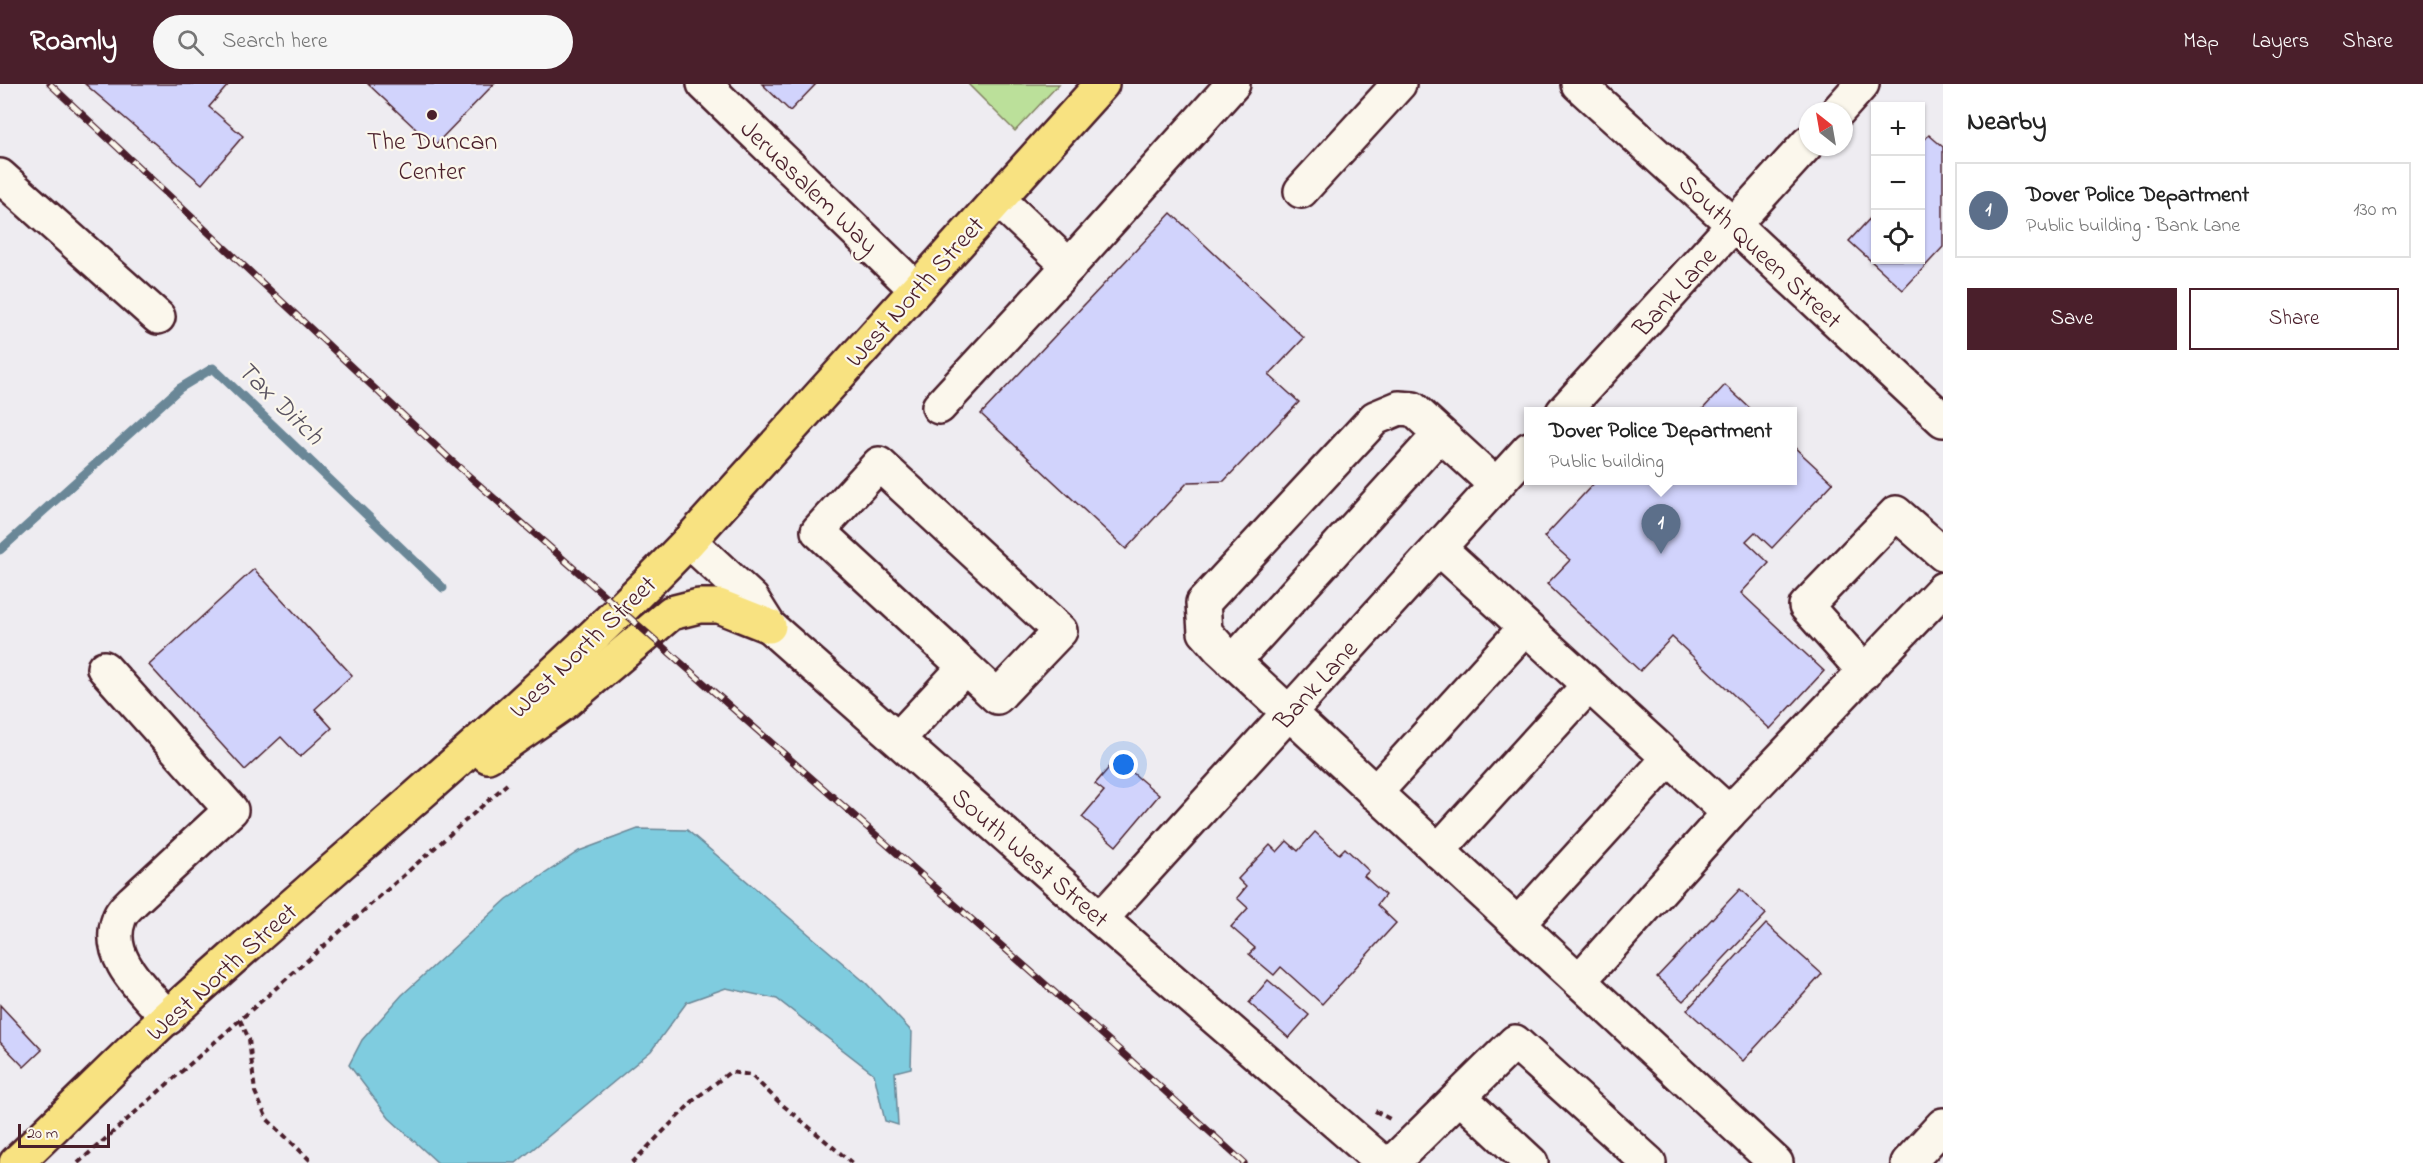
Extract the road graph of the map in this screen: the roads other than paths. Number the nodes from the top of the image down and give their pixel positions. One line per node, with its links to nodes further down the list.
1 (704, 84): 14 (street, Jeruasalem Way)
2 (1102, 84): 11 (main road, West North Street)
3 (1233, 84): 13 (street)
4 (1578, 84): 12 (street, South Queen Street)
5 (1862, 84): 7 (street)
6 (1386, 88): 10 (street)
7 (1846, 102)
8 (1799, 153): 12 (street, Bank Lane)
9 (0, 176): 15 (street)
10 (1301, 191)
11 (998, 199): 13 (street); 14 (main road, West North Street)
12 (1734, 225): 17 (street, Bank Lane); 18 (street, South Queen Street)
13 (1069, 266): 16 (street)
14 (916, 289): 22 (main road, West North Street)
15 (158, 317)
16 (939, 407)
17 (1567, 407)
18 (1943, 420)
19 (1440, 434): 21 (street); 28 (street); 28 (street)
20 (1524, 454): 21 (street, Bank Lane)
21 (1496, 485): 23 (street, Bank Lane)
22 (689, 541): 26 (street, South West Street); 38 (main road, West North Street)
23 (1439, 548): 27 (street); 33 (street, Bank Lane)
24 (1943, 554): 31 (street)
25 (1943, 589): 31 (street)
26 (768, 626): 34 (street, South West Street); 38 (main road)
27 (1526, 628): 32 (street); 36 (street)
28 (1233, 662): 33 (street)
29 (965, 667): 29 (street); 34 (street)
30 (104, 668): 43 (street)
31 (1865, 672): 37 (street)
32 (1588, 686): 35 (street); 39 (street)
33 (1289, 713): 36 (street); 40 (street, Bank Lane)
34 (898, 739): 40 (street, South West Street)
35 (1669, 758): 37 (street); 41 (street)
36 (1376, 793): 39 (street)
37 (1729, 813): 42 (street)
38 (391, 819): 43 (main road, West North Street)
39 (1438, 851): 41 (street)
40 (1101, 919): 47 (street, South West Street)
41 (1518, 924): 42 (street)
42 (1579, 981): 51 (street)
43 (168, 1018): 46 (main road, West North Street)
44 (1461, 1098): 48 (street); 49 (street); 50 (street)
45 (1943, 1125): 52 (street)
46 (16, 1163)
47 (1383, 1163)
48 (1392, 1163)
49 (1531, 1163)
50 (1649, 1163)
51 (1776, 1163)
52 (1908, 1163)

